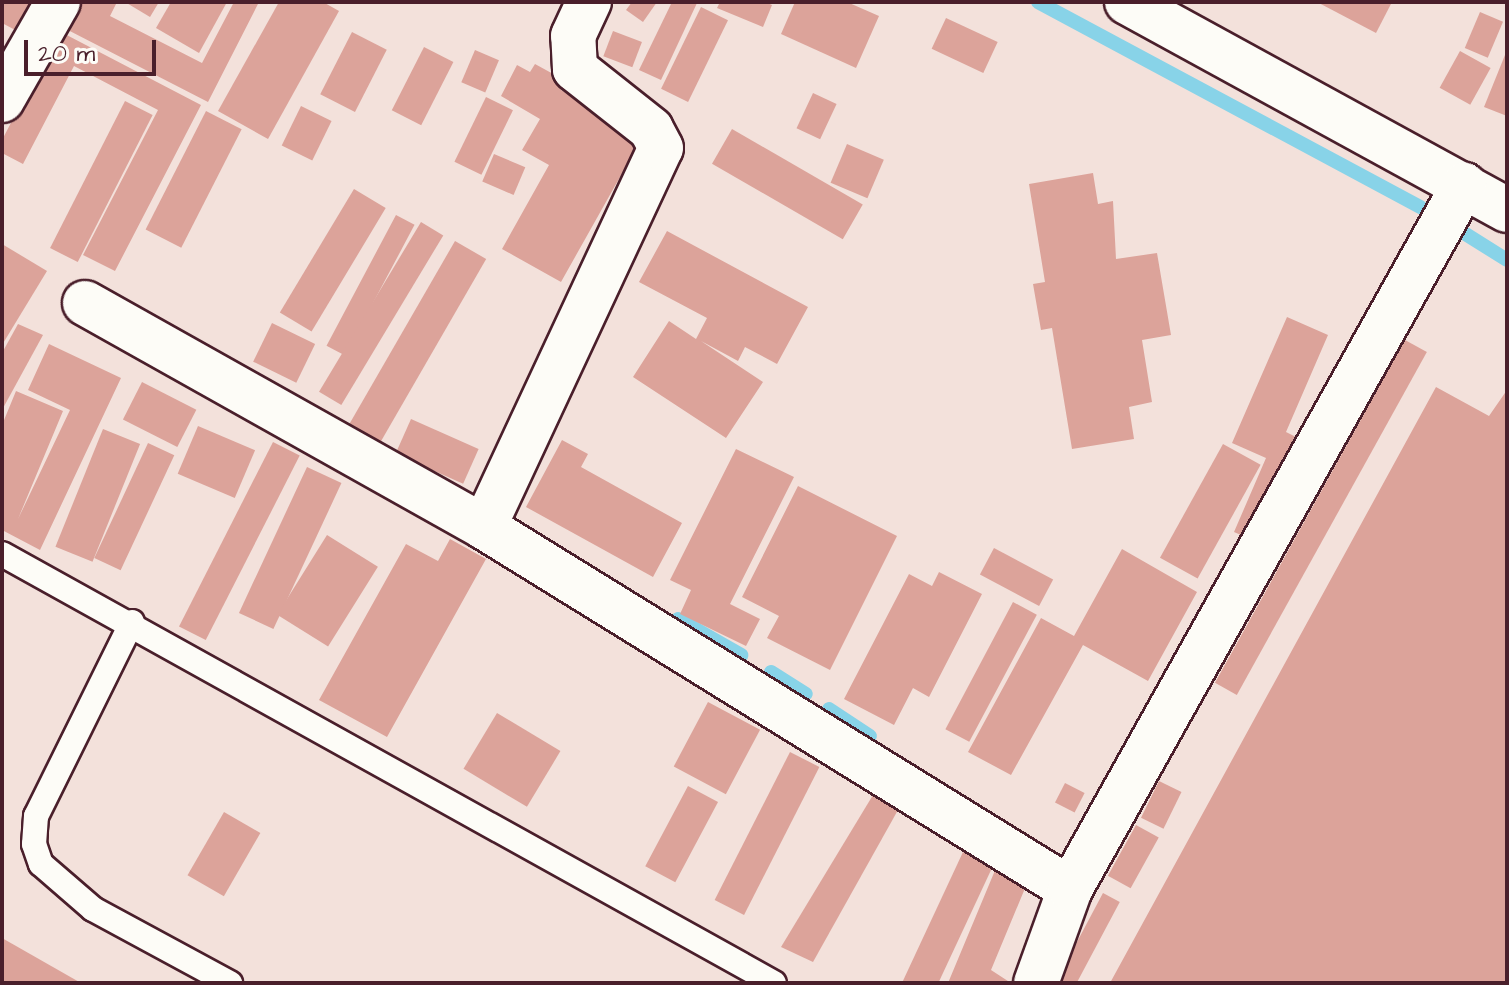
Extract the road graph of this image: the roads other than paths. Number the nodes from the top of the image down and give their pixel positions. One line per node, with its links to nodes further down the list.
1 (58, 2): 4 (street)
2 (589, 2): 8 (street)
3 (1127, 2): 5 (street)
4 (2, 100)
5 (1464, 185): 6 (street); 11 (street)
6 (1507, 210)
7 (85, 303): 8 (street)
8 (484, 527): 11 (street)
9 (2, 554): 10 (lane)
10 (132, 622): 12 (lane); 13 (lane)
11 (1070, 889): 14 (street)
12 (230, 983)
13 (774, 983)
14 (1036, 983)

